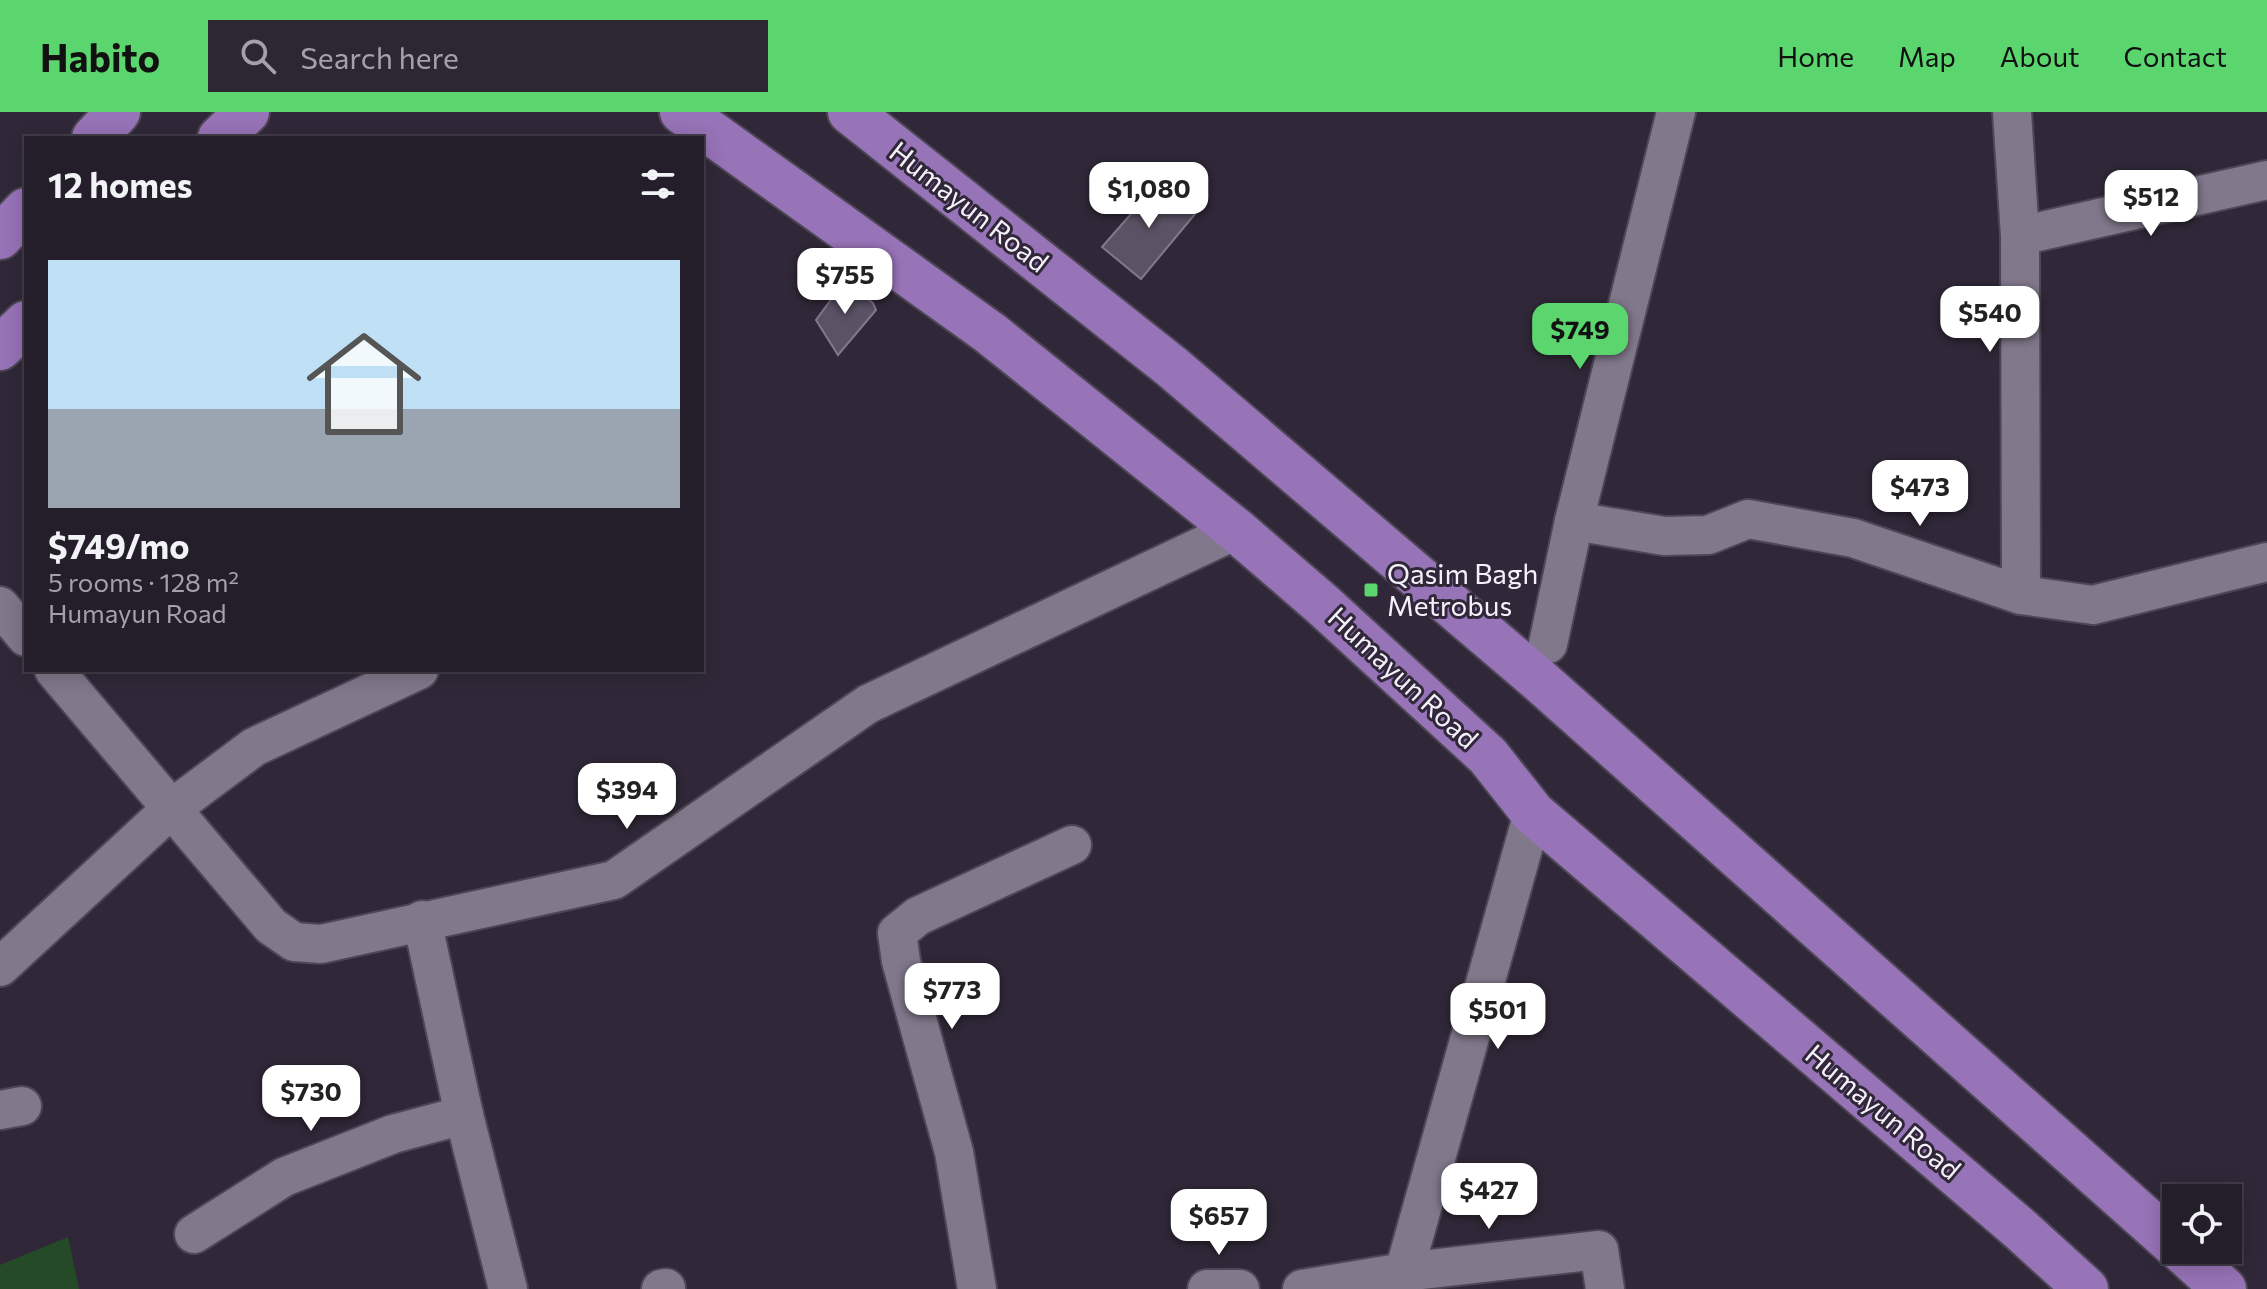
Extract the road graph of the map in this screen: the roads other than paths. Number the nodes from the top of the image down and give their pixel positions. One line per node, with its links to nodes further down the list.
1 (118, 112): 7 (main road)
2 (247, 112): 8 (main road)
3 (682, 112): 16 (main road, Humayun Road)
4 (1676, 112): 15 (street)
5 (2012, 112): 11 (street)
6 (872, 118): 31 (main road, Humayun Road)
7 (96, 136)
8 (222, 136)
9 (2267, 180): 11 (street)
10 (24, 212): 12 (main road)
11 (2020, 236): 18 (street)
12 (0, 237)
13 (24, 325): 14 (main road)
14 (0, 348)
15 (1574, 521): 18 (street); 21 (street)
16 (1236, 530): 25 (main road, Humayun Road); 27 (street)
17 (2267, 562): 18 (street)
18 (2021, 595)
19 (0, 606): 20 (street)
20 (24, 635)
21 (1548, 644)
22 (56, 672): 24 (street)
23 (415, 672): 24 (street)
24 (171, 809): 27 (street); 28 (street)
25 (1533, 813): 33 (street); 40 (main road, Humayun Road)
26 (1072, 845): 35 (street)
27 (422, 920): 29 (street)
28 (0, 967)
29 (464, 1115): 30 (street); 34 (street)
30 (194, 1234)
31 (2162, 1234)
32 (2196, 1264): 41 (main road)
33 (1404, 1272): 38 (street); 39 (street)
34 (508, 1289)
35 (977, 1289)
36 (1207, 1289): 37 (street)
37 (1240, 1289)
38 (1302, 1289)
39 (1605, 1289)
40 (2086, 1289)
41 (2224, 1289)

